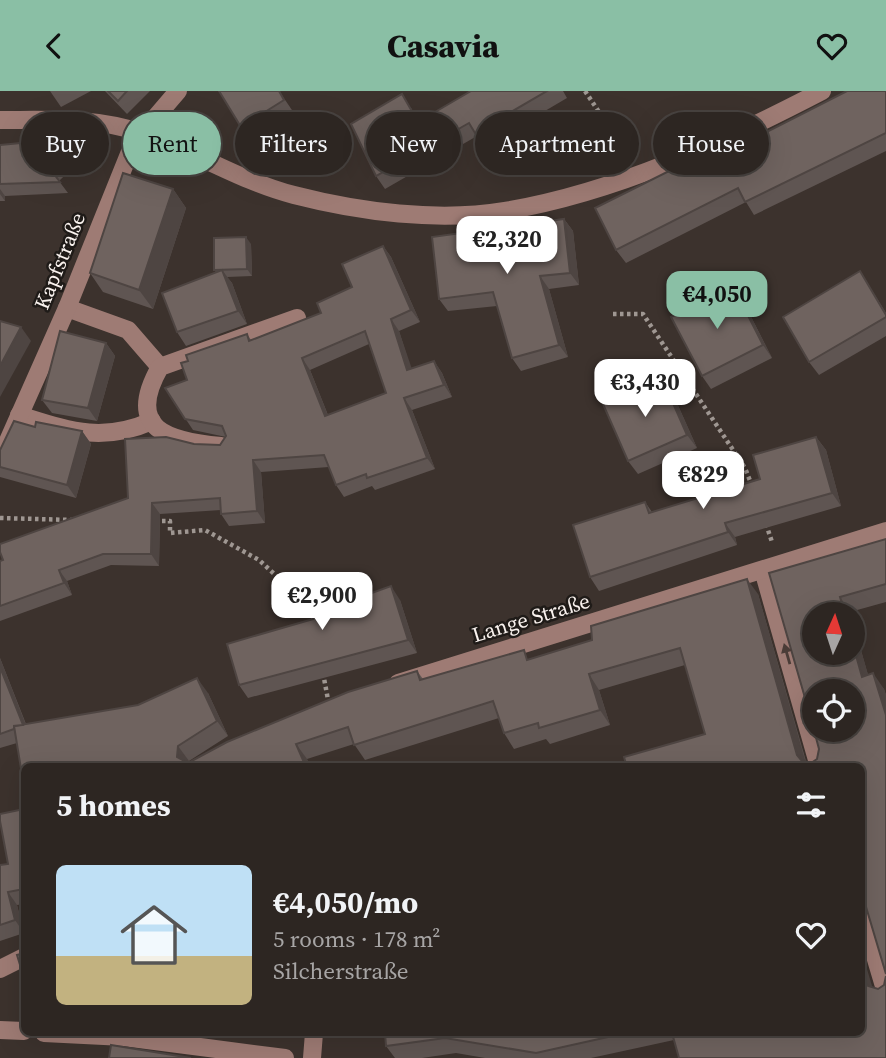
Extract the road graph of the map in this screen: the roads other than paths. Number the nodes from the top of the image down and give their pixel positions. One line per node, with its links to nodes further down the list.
1 (178, 91): 3 (street, Kapfstraße)
2 (822, 91): 7 (street)
3 (160, 112)
4 (0, 120): 5 (street)
5 (123, 129)
6 (123, 169): 8 (street, Kapfstraße)
7 (221, 169)
8 (67, 308): 10 (street); 11 (street, Kapfstraße)
9 (297, 318): 10 (street)
10 (160, 367): 12 (street)
11 (19, 415): 12 (street); 14 (street, Kapfstraße)
12 (152, 421): 13 (street)
13 (223, 446)
14 (0, 459)
15 (886, 531): 16 (street, Lange Straße)
16 (763, 570): 17 (street, Lange Straße); 18 (street, one-way to 16)
17 (382, 688)
18 (818, 763)
19 (865, 922): 22 (street)
20 (21, 958): 21 (street)
21 (0, 969)
22 (886, 993)
23 (0, 1030): 24 (street)
24 (21, 1031)
25 (104, 1036): 27 (street)
26 (314, 1036): 28 (street)
27 (285, 1058)
28 (312, 1058)

